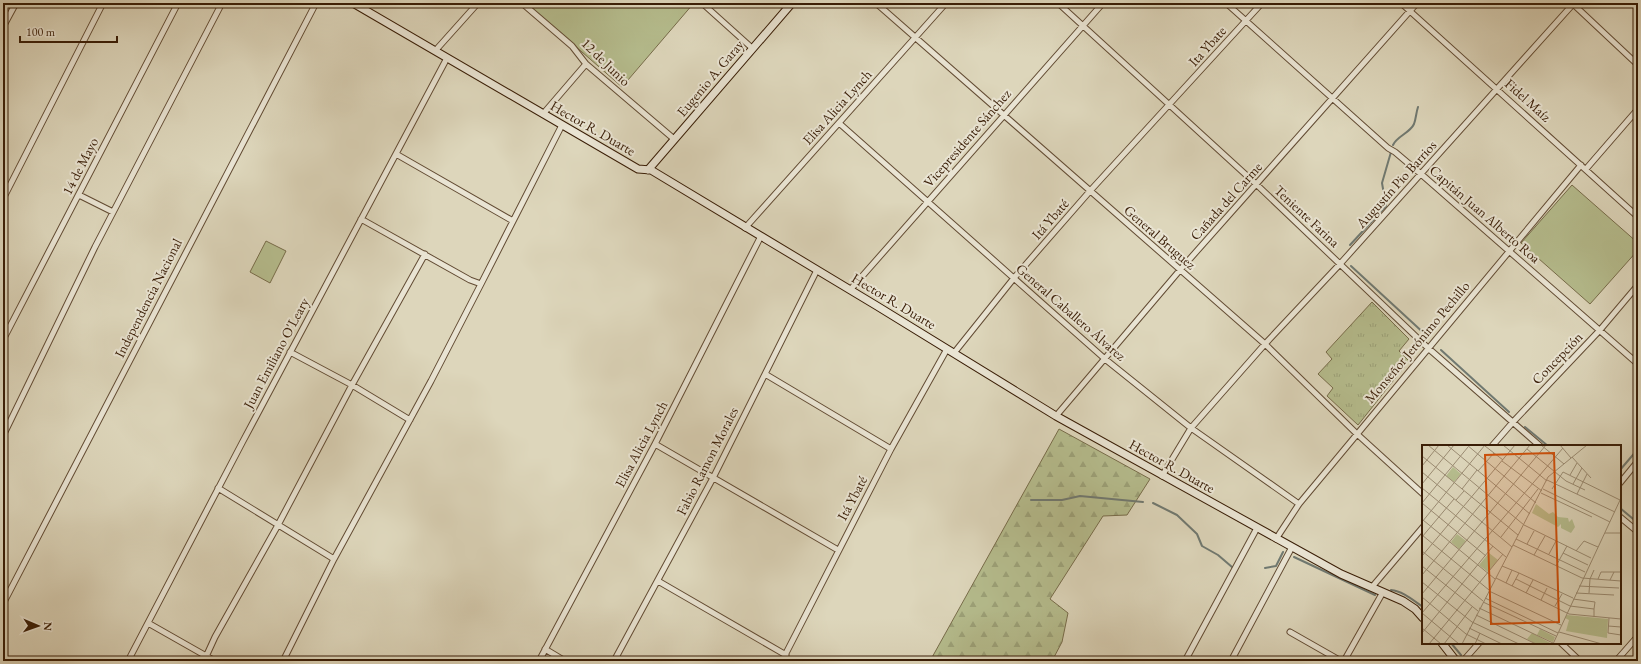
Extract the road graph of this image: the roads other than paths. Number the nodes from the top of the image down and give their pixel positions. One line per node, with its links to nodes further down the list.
1 (16, 3): 23 (street)
2 (103, 3): 47 (street)
3 (178, 3): 46 (street, 14 de Mayo)
4 (222, 3): 49 (street)
5 (316, 3): 104 (street, Independencia Nacional)
6 (353, 3): 26 (street, Hector R. Duarte)
7 (478, 3): 26 (street)
8 (522, 3): 28 (street, 12 de Junio)
9 (702, 3): 25 (street)
10 (792, 3): 25 (street, Eugenio A. Garay)
11 (876, 3): 24 (street, General Bruguez)
12 (946, 3): 24 (street, Elisa Alicia Lynch)
13 (1058, 3): 22 (street, Teniente Farina)
14 (1103, 3): 22 (street, Vicepresidente Sánchez)
15 (1226, 3): 21 (street, Capitán Juan Alberto Roa)
16 (1262, 3): 21 (street, Ita Ybate)
17 (1401, 3): 20 (street, Fidel Maíz)
18 (1417, 3): 20 (street, Cañada del Carme)
19 (1573, 3): 29 (street); 30 (street, Augustín Pio Barrios)
20 (1410, 11): 30 (street, Fidel Maíz); 31 (street, Cañada del Carme)
21 (1245, 22): 31 (street, Capitán Juan Alberto Roa); 32 (street, Ita Ybate)
22 (1083, 25): 32 (street, Teniente Farina); 35 (street, Vicepresidente Sánchez)
23 (3, 27)
24 (915, 38): 35 (street, General Bruguez); 36 (street, Elisa Alicia Lynch)
25 (752, 48): 38 (street, Eugenio A. Garay)
26 (436, 51): 27 (street, Hector R. Duarte)
27 (447, 58): 34 (street, Hector R. Duarte); 39 (street, Juan Emiliano O'Leary)
28 (586, 64): 34 (street); 38 (street, 12 de Junio)
29 (1638, 65)
30 (1497, 88): 40 (street, Fidel Maíz); 43 (street, Augustín Pio Barrios)
31 (1332, 99): 43 (street, Capitán Juan Alberto Roa); 44 (street, Cañada del Carme)
32 (1170, 104): 44 (street, Teniente Farina); 45 (street, Itá Ybaté)
33 (1638, 109): 41 (street)
34 (543, 114): 37 (street, Hector R. Duarte)
35 (1003, 115): 45 (street, General Bruguez); 48 (street, Vicepresidente Sánchez)
36 (839, 123): 48 (street, General Caballero Álvarez); 53 (street, Elisa Alicia Lynch)
37 (562, 125): 42 (street, Hector R. Duarte); 52 (street)
38 (674, 139): 42 (street, Eugenio A. Garay)
39 (396, 154): 51 (street, Juan Emiliano O'Leary); 52 (street)
40 (1581, 165): 41 (street, Fidel Maíz); 55 (street, Monseñor Jerónimo Pechillo)
41 (1586, 169): 50 (street, Fidel Maíz)
42 (648, 170): 53 (street, Hector R. Duarte)
43 (1421, 174): 55 (street, Capitán Juan Alberto Roa); 57 (street, Augustín Pio Barrios)
44 (1256, 184): 57 (street, Teniente Farina); 59 (street, Cañada del Carme)
45 (1090, 192): 59 (street, General Bruguez); 60 (street, Itá Ybaté)
46 (79, 195): 49 (street); 65 (street, 14 de Mayo)
47 (3, 199)
48 (928, 202): 60 (street, General Caballero Álvarez); 63 (street, Vicepresidente Sánchez)
49 (113, 212): 80 (street)
50 (1638, 217)
51 (361, 219): 56 (street); 69 (street, Juan Emiliano O'Leary)
52 (513, 221): 61 (street)
53 (745, 228): 54 (street, Hector R. Duarte)
54 (761, 236): 58 (street, Hector R. Duarte); 81 (street, Elisa Alicia Lynch)
55 (1510, 251): 64 (street, Capitán Juan Alberto Roa); 67 (street, Monseñor Jerónimo Pechillo)
56 (425, 254): 61 (street); 74 (street)
57 (1340, 264): 66 (street, Augustín Pio Barrios); 67 (street, Teniente Farina)
58 (817, 270): 63 (street, Hector R. Duarte); 73 (street, Fabio Ramon Morales)
59 (1180, 270): 66 (street, General Bruguez); 71 (street, Cañada del Carme)
60 (1014, 278): 70 (street, Itá Ybaté); 71 (street, General Caballero Álvarez)
61 (481, 284): 76 (street)
62 (1638, 285): 64 (street, Concepción)
63 (850, 290): 68 (street, Hector R. Duarte)
64 (1600, 330): 72 (street, Capitán Juan Alberto Roa); 77 (street, Concepción)
65 (3, 340)
66 (1265, 344): 78 (street, Augustín Pio Barrios); 79 (street, General Bruguez)
67 (1428, 348): 77 (street, Teniente Farina); 79 (street, Monseñor Jerónimo Pechillo)
68 (947, 349): 70 (street, Hector R. Duarte); 84 (street, Itá Ybaté)
69 (290, 352): 74 (street); 89 (street, Juan Emiliano O'Leary)
70 (954, 353): 75 (street, Hector R. Duarte)
71 (1105, 359): 75 (street, Cañada del Carme); 78 (street, General Caballero Álvarez)
72 (1638, 364)
73 (765, 374): 84 (street); 87 (street, Fabio Ramon Morales)
74 (352, 385): 76 (street); 93 (street)
75 (1056, 416): 86 (street, Hector R. Duarte)
76 (410, 420): 100 (street)
77 (1512, 422): 82 (street, Concepción); 83 (street, Teniente Farina)
78 (1191, 428): 86 (street, Augustín Pio Barrios); 91 (street, General Caballero Álvarez)
79 (1357, 434): 90 (street, General Bruguez); 91 (street, Monseñor Jerónimo Pechillo)
80 (3, 436)
81 (655, 444): 87 (street); 112 (street, Elisa Alicia Lynch)
82 (1493, 445)
83 (1539, 445)
84 (891, 449): 99 (street, Itá Ybaté)
85 (1638, 461): 88 (street)
86 (1162, 476): 94 (street, Hector R. Duarte)
87 (713, 478): 99 (street); 101 (street, Fabio Ramon Morales)
88 (1621, 482)
89 (218, 488): 93 (street); 106 (street, Juan Emiliano O'Leary)
90 (1422, 493)
91 (1299, 504): 97 (street, Monseñor Jerónimo Pechillo)
92 (1621, 518): 96 (street)
93 (278, 525): 100 (street); 114 (street)
94 (1257, 528): 97 (street, Hector R. Duarte); 122 (street)
95 (1422, 528): 102 (street)
96 (1638, 532)
97 (1276, 539): 98 (street, Hector R. Duarte)
98 (1292, 547): 102 (street, Hector R. Duarte); 123 (street)
99 (838, 550): 113 (street, Itá Ybaté)
100 (334, 559): 117 (street)
101 (658, 581): 113 (street); 120 (street, Fabio Ramon Morales)
102 (1372, 588): 103 (street, Hector R. Duarte)
103 (1383, 592): 105 (street, Hector R. Duarte); 125 (street)
104 (3, 604)
105 (1422, 617)
106 (148, 623): 114 (street); 115 (street, Juan Emiliano O'Leary)
107 (1290, 632): 124 (street)
108 (1638, 636): 129 (street)
109 (1443, 644): 126 (street)
110 (1478, 644): 127 (street)
111 (1563, 644): 128 (street)
112 (545, 649): 118 (street, Elisa Alicia Lynch); 119 (street)
113 (786, 655): 121 (street, Itá Ybaté)
114 (205, 658): 116 (street)
115 (128, 661)
116 (215, 661)
117 (283, 661)
118 (539, 661)
119 (564, 661)
120 (614, 661)
121 (782, 661)
122 (1185, 661)
123 (1231, 661)
124 (1341, 661)
125 (1344, 661)
126 (1456, 661)
127 (1463, 661)
128 (1580, 661)
129 (1616, 661)

